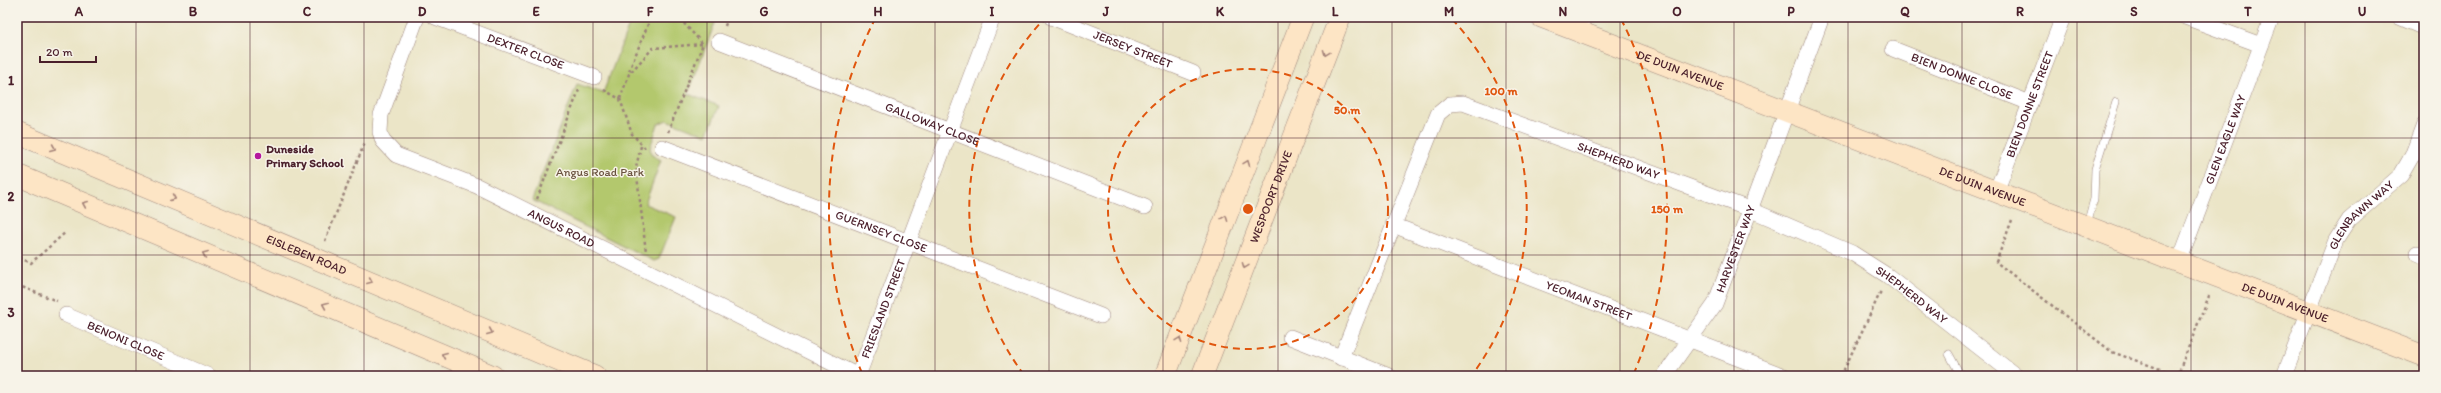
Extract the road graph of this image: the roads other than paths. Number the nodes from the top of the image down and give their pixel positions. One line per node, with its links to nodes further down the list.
1 (417, 17): 46 (street, ANGUS ROAD)
2 (435, 17): 19 (street, DEXTER CLOSE)
3 (993, 17): 24 (street, FRIESLAND STREET)
4 (1050, 17): 18 (street, JERSEY STREET)
5 (1303, 17): 47 (main road, one-way to 5)
6 (1340, 17): 48 (main road, WESPOORT DRIVE, one-way to 48)
7 (1541, 17): 13 (main road, DE DUIN AVENUE)
8 (1822, 17): 22 (street, HARVESTER WAY)
9 (2063, 17): 21 (street, BIEN DONNE STREET)
10 (2185, 17): 16 (street)
11 (2272, 17): 16 (street, GLEN EAGLE WAY)
12 (2399, 17): 14 (street)
13 (1581, 24): 22 (main road, DE DUIN AVENUE)
14 (2424, 28)
15 (719, 41): 24 (street, GALLOWAY CLOSE)
16 (2261, 45): 34 (street, GLEN EAGLE WAY)
17 (1893, 49): 21 (street, BIEN DONNE CLOSE)
18 (1194, 73)
19 (590, 76)
20 (2116, 102): 32 (lane)
21 (2030, 104): 28 (street, BIEN DONNE STREET)
22 (1787, 111): 28 (main road, DE DUIN AVENUE); 30 (street, HARVESTER WAY)
23 (2424, 125): 35 (street, GLENBAWN WAY)
24 (949, 130): 29 (street, GALLOWAY CLOSE); 33 (street, FRIESLAND STREET)
25 (17, 133): 45 (main road, EISLEBEN ROAD, one-way to 45)
26 (662, 146): 33 (street, GUERNSEY CLOSE)
27 (17, 175): 44 (main road, one-way to 27)
28 (1996, 192): 32 (main road, DE DUIN AVENUE)
29 (1145, 208)
30 (1749, 209): 31 (street, SHEPHERD WAY); 39 (street, HARVESTER WAY); 53 (street, SHEPHERD WAY)
31 (1394, 225): 39 (street, YEOMAN STREET); 42 (street, SHEPHERD WAY)
32 (2086, 226): 34 (main road, DE DUIN AVENUE)
33 (907, 240): 37 (street, GUERNSEY CLOSE); 46 (street, FRIESLAND STREET)
34 (2179, 262): 35 (main road, DE DUIN AVENUE)
35 (2310, 312): 41 (main road, DE DUIN AVENUE); 54 (street, GLENBAWN WAY)
36 (66, 315): 43 (street, BENONI CLOSE)
37 (1101, 316)
38 (1290, 337): 42 (street)
39 (1690, 340): 50 (street, HARVESTER WAY); 51 (street, YEOMAN STREET)
40 (1949, 354): 52 (lane)
41 (2424, 356)
42 (1341, 358): 49 (street)
43 (209, 376)
44 (493, 376)
45 (595, 376)
46 (858, 376)
47 (1165, 376)
48 (1202, 376)
49 (1389, 376)
50 (1664, 376)
51 (1784, 376)
52 (1961, 376)
53 (2016, 376)
54 (2284, 376)

